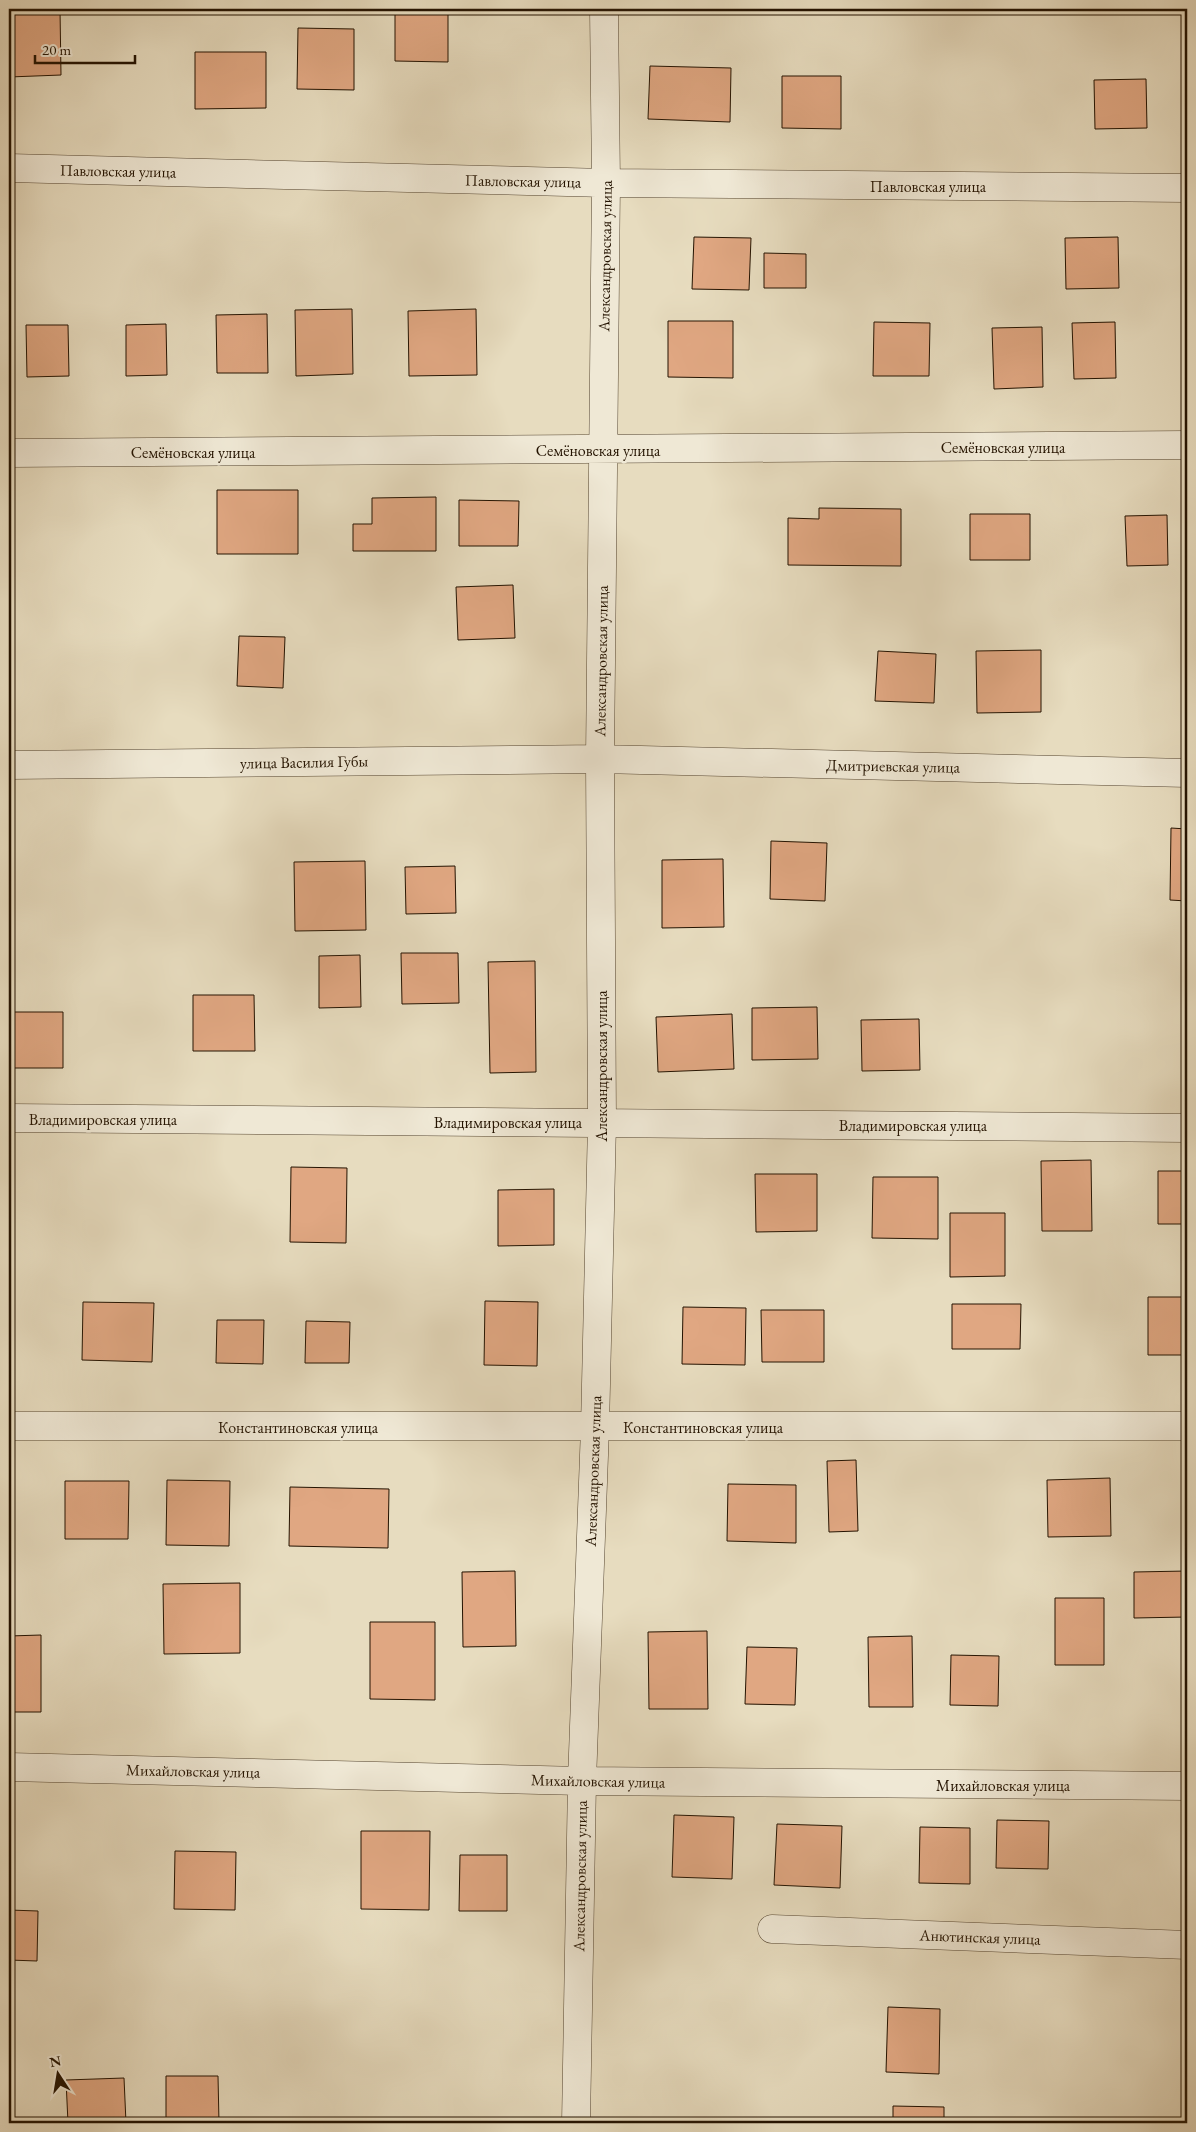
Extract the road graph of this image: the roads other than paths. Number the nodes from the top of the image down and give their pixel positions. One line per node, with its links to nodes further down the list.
1 (604, 9): 3 (street, Александровская улица)
2 (9, 168): 3 (street, Павловская улица)
3 (606, 183): 4 (street, Павловская улица); 6 (street, Александровская улица)
4 (1187, 188)
5 (1187, 445): 6 (street, Семёновская улица)
6 (603, 450): 7 (street, Семёновская улица); 8 (street, Александровская улица)
7 (9, 453)
8 (600, 759): 9 (street, улица Василия Губы); 10 (street, Дмитриевская улица); 12 (street, Александровская улица)
9 (9, 765)
10 (1187, 772)
11 (9, 1118): 12 (street, Владимировская улица)
12 (602, 1123): 13 (street, Владимировская улица); 16 (street, Александровская улица)
13 (1187, 1128)
14 (9, 1426): 16 (street, Константиновская улица)
15 (1187, 1426): 16 (street, Константиновская улица)
16 (596, 1428): 18 (street, Александровская улица)
17 (9, 1767): 18 (street, Михайловская улица)
18 (582, 1781): 19 (street, Михайловская улица); 22 (street, Александровская улица)
19 (1187, 1786)
20 (772, 1929): 21 (street, Анютинская улица)
21 (1187, 1945)
22 (576, 2123)

